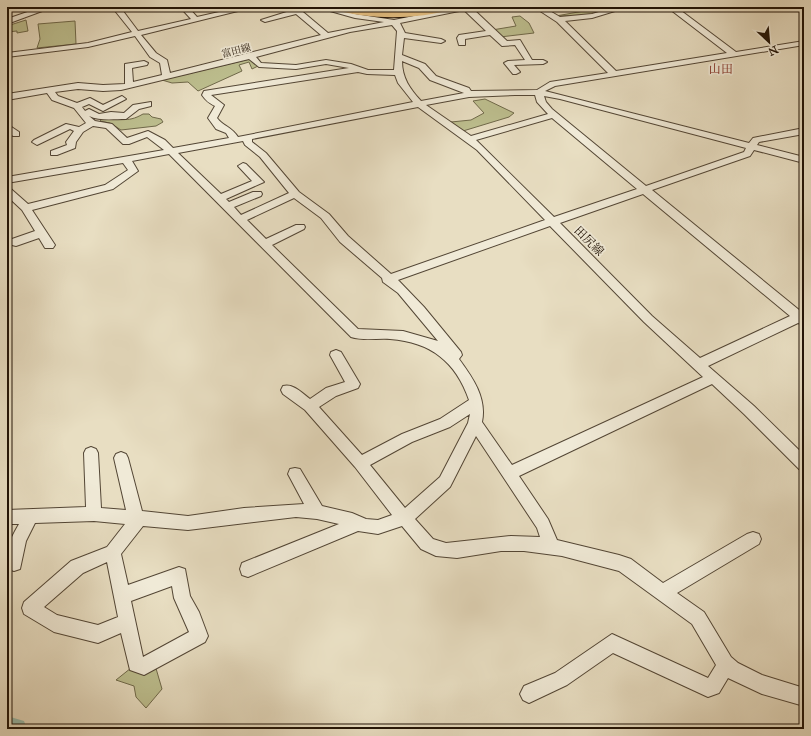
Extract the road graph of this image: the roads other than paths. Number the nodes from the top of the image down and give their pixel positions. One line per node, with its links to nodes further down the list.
1 (21, 7): 15 (street)
2 (49, 7): 15 (street)
3 (116, 7): 22 (street)
4 (184, 7): 18 (street)
5 (250, 7): 13 (street)
6 (320, 7): 20 (street)
7 (334, 7): 8 (highway)
8 (451, 7)
9 (466, 7): 20 (street, 富田線); 21 (street)
10 (538, 7): 16 (street)
11 (624, 7): 16 (street)
12 (671, 7): 29 (street)
13 (240, 8): 18 (street)
14 (296, 9): 19 (street); 24 (street)
15 (22, 16): 17 (street)
16 (558, 19): 39 (street)
17 (9, 20)
18 (196, 20): 22 (street)
19 (265, 20)
20 (393, 22): 23 (street); 24 (street, 富田線)
21 (492, 32): 26 (street); 32 (street)
22 (137, 34): 28 (street); 40 (street)
23 (400, 35): 25 (street); 36 (street)
24 (327, 36): 30 (street, 富田線)
25 (441, 41)
26 (462, 43)
27 (804, 43): 29 (street)
28 (7, 55)
29 (735, 55): 39 (street)
30 (251, 57): 34 (street); 40 (street, 富田線)
31 (144, 62): 42 (street)
32 (530, 62): 33 (street); 38 (street)
33 (543, 62)
34 (275, 65): 37 (street); 41 (street)
35 (370, 66): 36 (street)
36 (398, 66): 37 (street); 45 (street); 47 (street, 田尻線)
37 (359, 69): 41 (street)
38 (516, 72)
39 (614, 74): 44 (street)
40 (166, 77): 42 (street, 富田線)
41 (280, 81): 55 (street)
42 (130, 85): 43 (street, 富田線)
43 (49, 90): 46 (street, 富田線); 48 (street)
44 (540, 93): 45 (street); 49 (street); 58 (street)
45 (469, 94): 47 (street)
46 (7, 97)
47 (419, 104): 55 (street); 56 (street, 田尻線)
48 (78, 107): 48 (street); 50 (street)
49 (554, 115): 56 (street); 65 (street)
50 (92, 123): 52 (street); 59 (street)
51 (7, 127): 54 (street)
52 (80, 130): 57 (street); 60 (street)
53 (804, 131): 58 (street)
54 (16, 134)
55 (241, 139): 59 (street); 67 (street)
56 (471, 139): 71 (street, 田尻線)
57 (37, 142)
58 (752, 147): 62 (street); 65 (street)
59 (171, 152): 61 (street); 68 (street)
60 (54, 153)
61 (126, 159): 64 (street); 69 (street)
62 (804, 160)
63 (243, 166): 68 (street)
64 (8, 186): 69 (street)
65 (645, 189): 71 (street); 78 (street)
66 (257, 194): 68 (street)
67 (295, 194): 70 (street); 77 (street)
68 (222, 203): 70 (street)
69 (26, 208): 73 (street)
70 (239, 220): 75 (street)
71 (552, 221): 77 (street); 80 (street, 田尻線)
72 (300, 227): 75 (street)
73 (41, 233): 74 (street); 76 (street)
74 (16, 242)
75 (264, 244): 83 (street)
76 (49, 245)
77 (387, 279): 83 (street)
78 (802, 319): 80 (street)
79 (336, 355): 84 (street)
80 (698, 365): 81 (street, 田尻線)
81 (714, 378): 89 (street, 田尻線); 90 (street)
82 (288, 390): 84 (street)
83 (476, 399): 85 (street); 88 (street)
84 (310, 406): 88 (street)
85 (475, 423): 90 (street); 97 (street)
86 (91, 453): 93 (street)
87 (121, 458): 96 (street)
88 (360, 463): 97 (street)
89 (804, 465)
90 (510, 473): 100 (street)
91 (295, 474): 92 (street)
92 (317, 512): 96 (street); 98 (street)
93 (94, 514): 95 (street); 96 (street)
94 (7, 516): 95 (street)
95 (31, 516): 102 (street)
96 (137, 518): 101 (street)
97 (406, 518): 98 (street); 100 (street)
98 (359, 523): 103 (street)
99 (753, 539): 104 (street)
100 (551, 546): 104 (street)
101 (113, 552): 105 (street); 106 (street)
102 (14, 562)
103 (248, 569)
104 (663, 592): 107 (street)
105 (122, 596): 106 (street); 106 (street)
106 (127, 622)
107 (726, 664): 108 (street); 109 (street)
108 (529, 694)
109 (804, 697)

